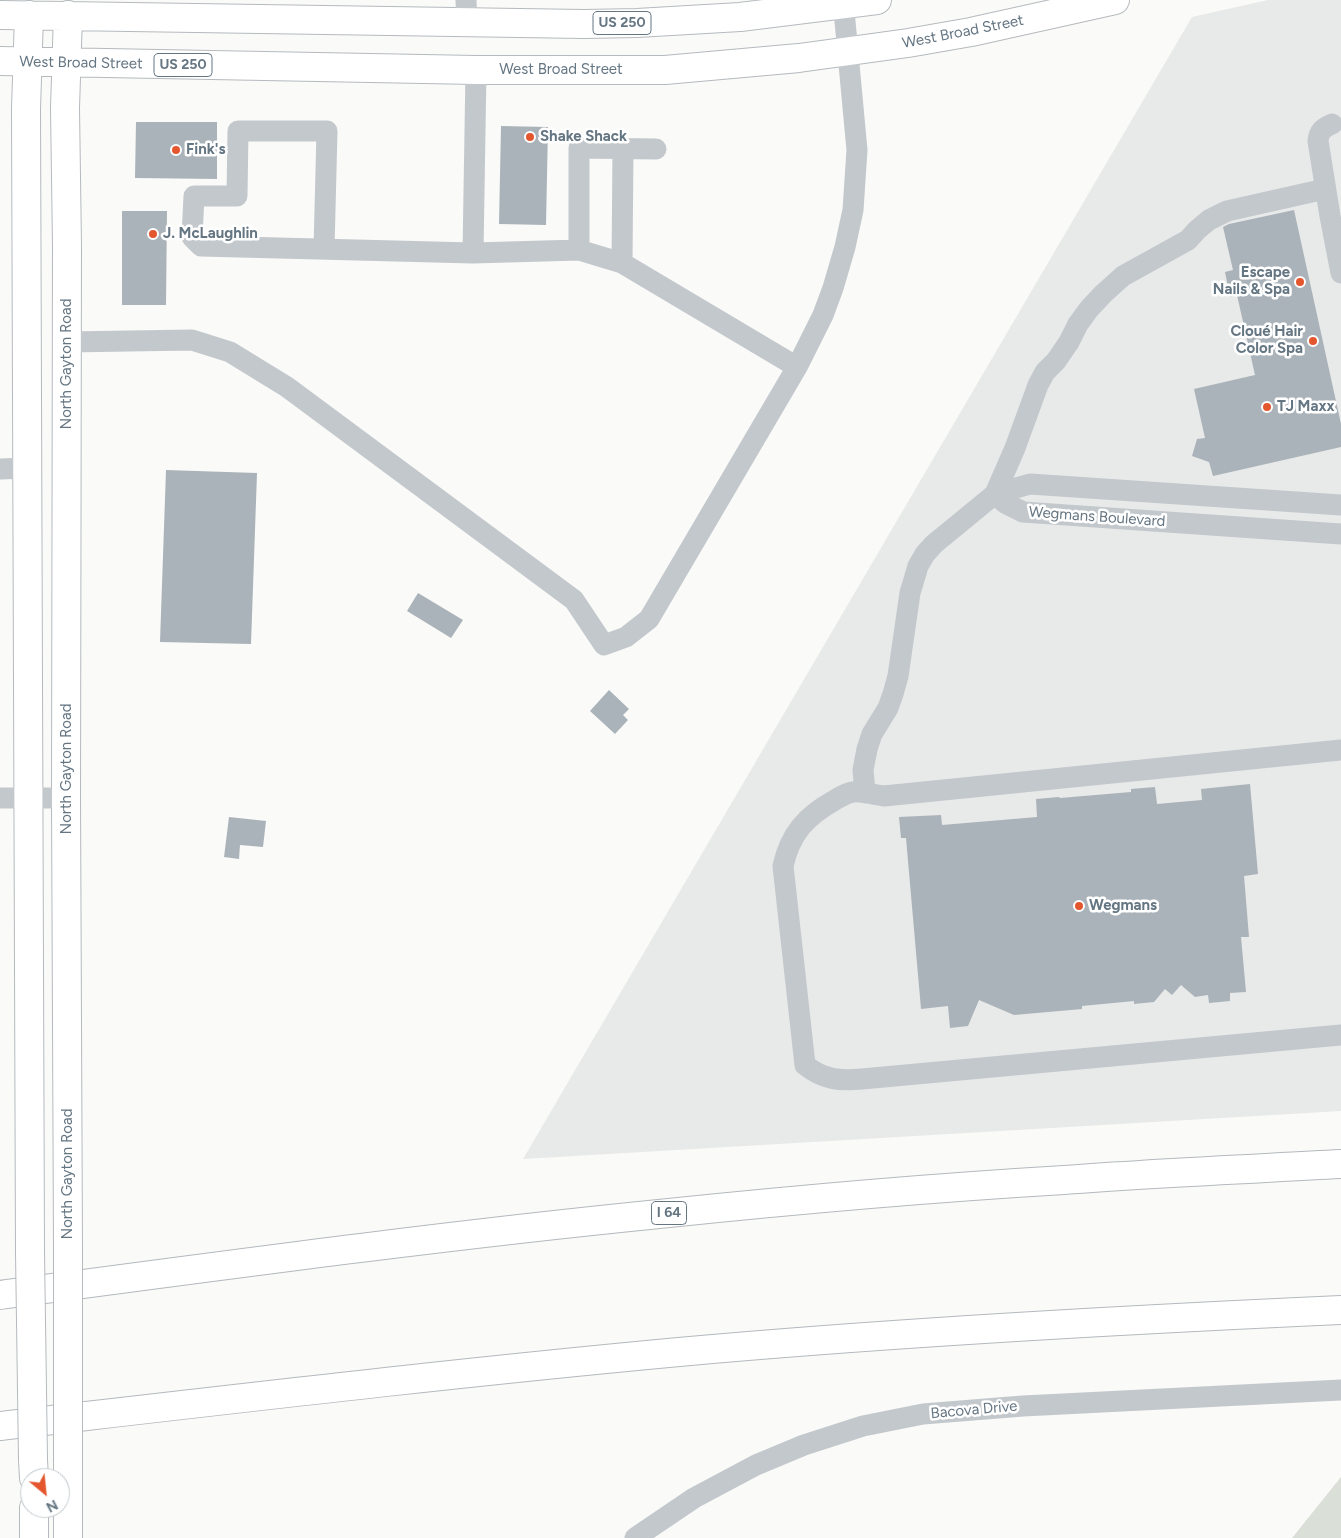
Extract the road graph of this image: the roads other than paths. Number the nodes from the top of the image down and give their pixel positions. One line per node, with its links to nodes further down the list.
1 (877, 0): 3 (main road, US 250)
2 (1115, 0): 8 (main road, West Broad Street / US 250)
3 (842, 1): 6 (main road, US 250); 8 (street)
4 (29, 8): 5 (main road, US 250); 7 (main road, US 250); 10 (main road)
5 (68, 8): 6 (main road, US 250); 11 (main road, North Gayton Road)
6 (467, 12)
7 (0, 15)
8 (848, 52): 12 (main road, West Broad Street / US 250); 23 (street)
9 (0, 61): 10 (main road, West Broad Street / US 250)
10 (27, 62): 11 (main road, West Broad Street / US 250); 25 (main road)
11 (66, 63): 12 (main road, West Broad Street / US 250); 22 (main road, North Gayton Road)
12 (476, 70): 19 (street)
13 (1332, 124): 16 (street)
14 (623, 148): 15 (street); 18 (street); 20 (street)
15 (656, 149)
16 (1325, 189): 21 (street); 26 (street)
17 (324, 249): 17 (street); 19 (street)
18 (579, 250): 19 (street); 20 (street)
19 (473, 253)
20 (622, 263): 23 (street)
21 (1341, 273)
22 (67, 342): 23 (street); 33 (main road, North Gayton Road)
23 (797, 367)
24 (0, 468): 25 (street)
25 (27, 468): 32 (main road)
26 (995, 494): 27 (street, Wegmans Boulevard); 28 (street, Wegmans Boulevard); 30 (street)
27 (1341, 505)
28 (1341, 534)
29 (1341, 750): 30 (street)
30 (865, 793): 34 (street)
31 (0, 798): 32 (street)
32 (28, 798): 33 (street); 40 (main road, bridge)
33 (66, 798): 43 (main road, North Gayton Road, bridge)
34 (1341, 1035)
35 (1341, 1164): 36 (main road, I 64)
36 (0, 1295)
37 (1341, 1310): 39 (main road)
38 (1341, 1390): 44 (street, Bacova Drive)
39 (0, 1426)
40 (33, 1468)
41 (34, 1518): 42 (main road)
42 (34, 1538)
43 (68, 1538)
44 (635, 1538)

